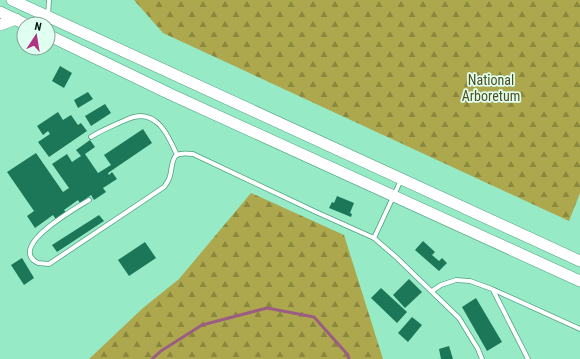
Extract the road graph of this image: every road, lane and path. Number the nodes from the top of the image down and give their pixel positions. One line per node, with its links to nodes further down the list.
1 (13, 0): 4 (main road)
2 (49, 0): 5 (lane)
3 (0, 12): 6 (main road)
4 (46, 16)
5 (48, 16)
6 (16, 20)
7 (56, 21): 13 (main road)
8 (16, 23): 9 (main road)
9 (0, 25)
10 (56, 39): 14 (main road)
11 (91, 137): 12 (lane)
12 (177, 155): 15 (lane); 16 (lane)
13 (401, 179): 14 (lane); 17 (main road)
14 (394, 196): 16 (lane); 18 (main road)
15 (89, 200)
16 (374, 238): 20 (lane)
17 (580, 261)
18 (580, 280)
19 (492, 289): 20 (lane); 21 (lane); 23 (lane)
20 (432, 291): 22 (lane)
21 (580, 329)
22 (482, 359)
23 (528, 359)

